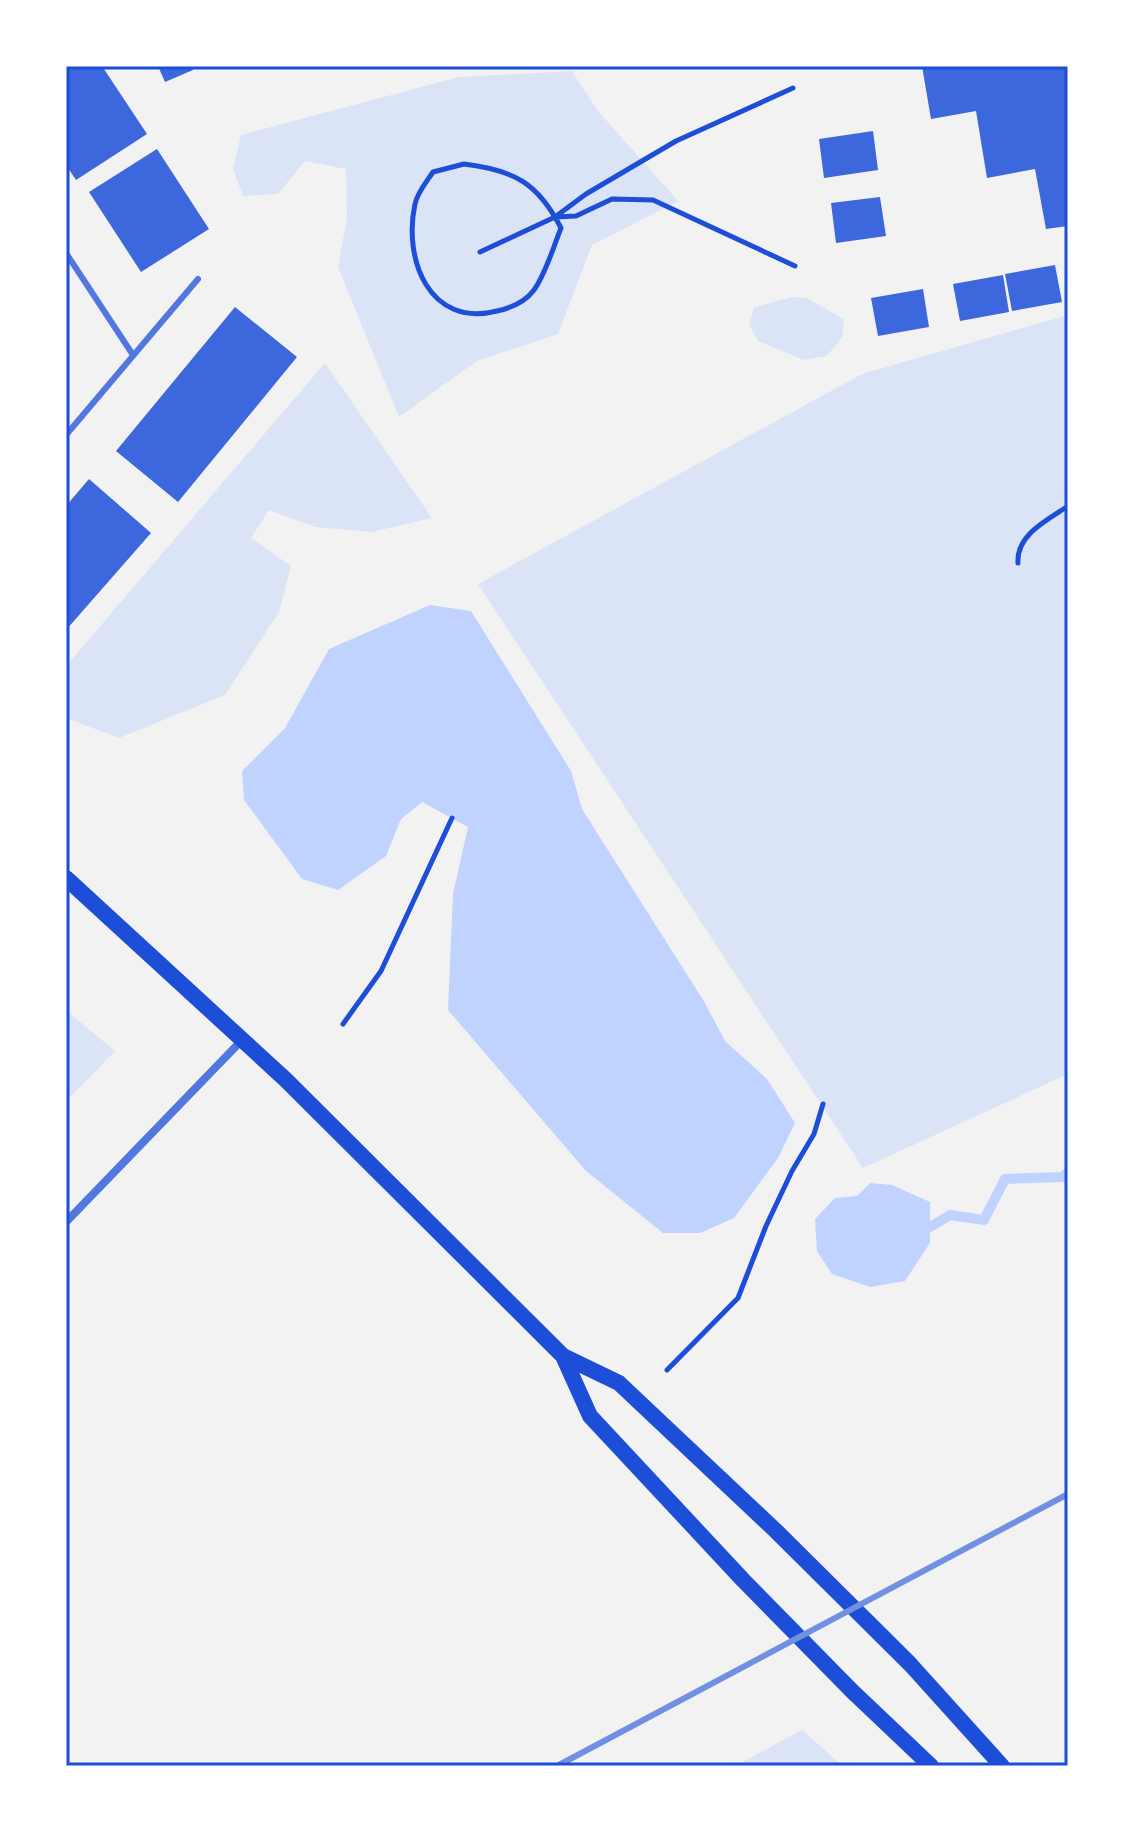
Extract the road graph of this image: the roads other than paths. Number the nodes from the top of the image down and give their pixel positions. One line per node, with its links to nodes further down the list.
1 (66, 253): 3 (lane)
2 (198, 279): 3 (lane)
3 (133, 355): 4 (lane)
4 (66, 435)
5 (66, 878): 6 (main road)
6 (243, 1039): 7 (street); 8 (main road)
7 (66, 1222)
8 (563, 1356): 9 (main road); 10 (main road)
9 (931, 1766)
10 (1002, 1766)

